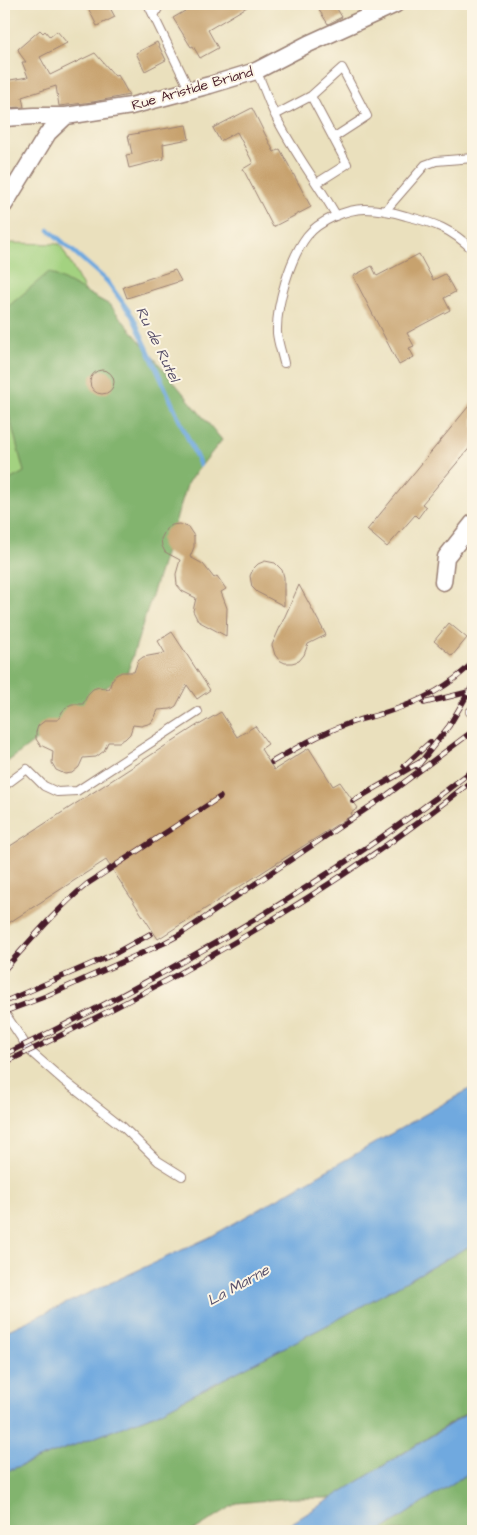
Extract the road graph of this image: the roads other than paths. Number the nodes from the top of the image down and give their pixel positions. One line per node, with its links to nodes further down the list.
1 (148, 4): 5 (lane)
2 (160, 4): 5 (lane)
3 (396, 4): 4 (street, Rue Aristide Briand)
4 (366, 10): 6 (street, Rue Aristide Briand)
5 (154, 16): 7 (lane)
6 (256, 71): 7 (street, Rue Aristide Briand); 9 (lane)
7 (190, 91): 10 (street, Rue Aristide Briand)
8 (311, 96): 9 (lane); 12 (lane); 12 (lane)
9 (274, 115): 14 (lane)
10 (66, 116): 11 (street, Rue Aristide Briand); 15 (street)
11 (4, 118)
12 (333, 138): 14 (lane)
13 (473, 158): 16 (lane)
14 (317, 183): 17 (lane)
15 (4, 205)
16 (385, 210): 17 (lane); 18 (lane)
17 (336, 216): 19 (lane)
18 (473, 250)
19 (284, 363)
20 (473, 523): 21 (street)
21 (443, 582)
22 (198, 712): 23 (lane)
23 (4, 786)
24 (4, 1012): 25 (lane)
25 (182, 1176)

